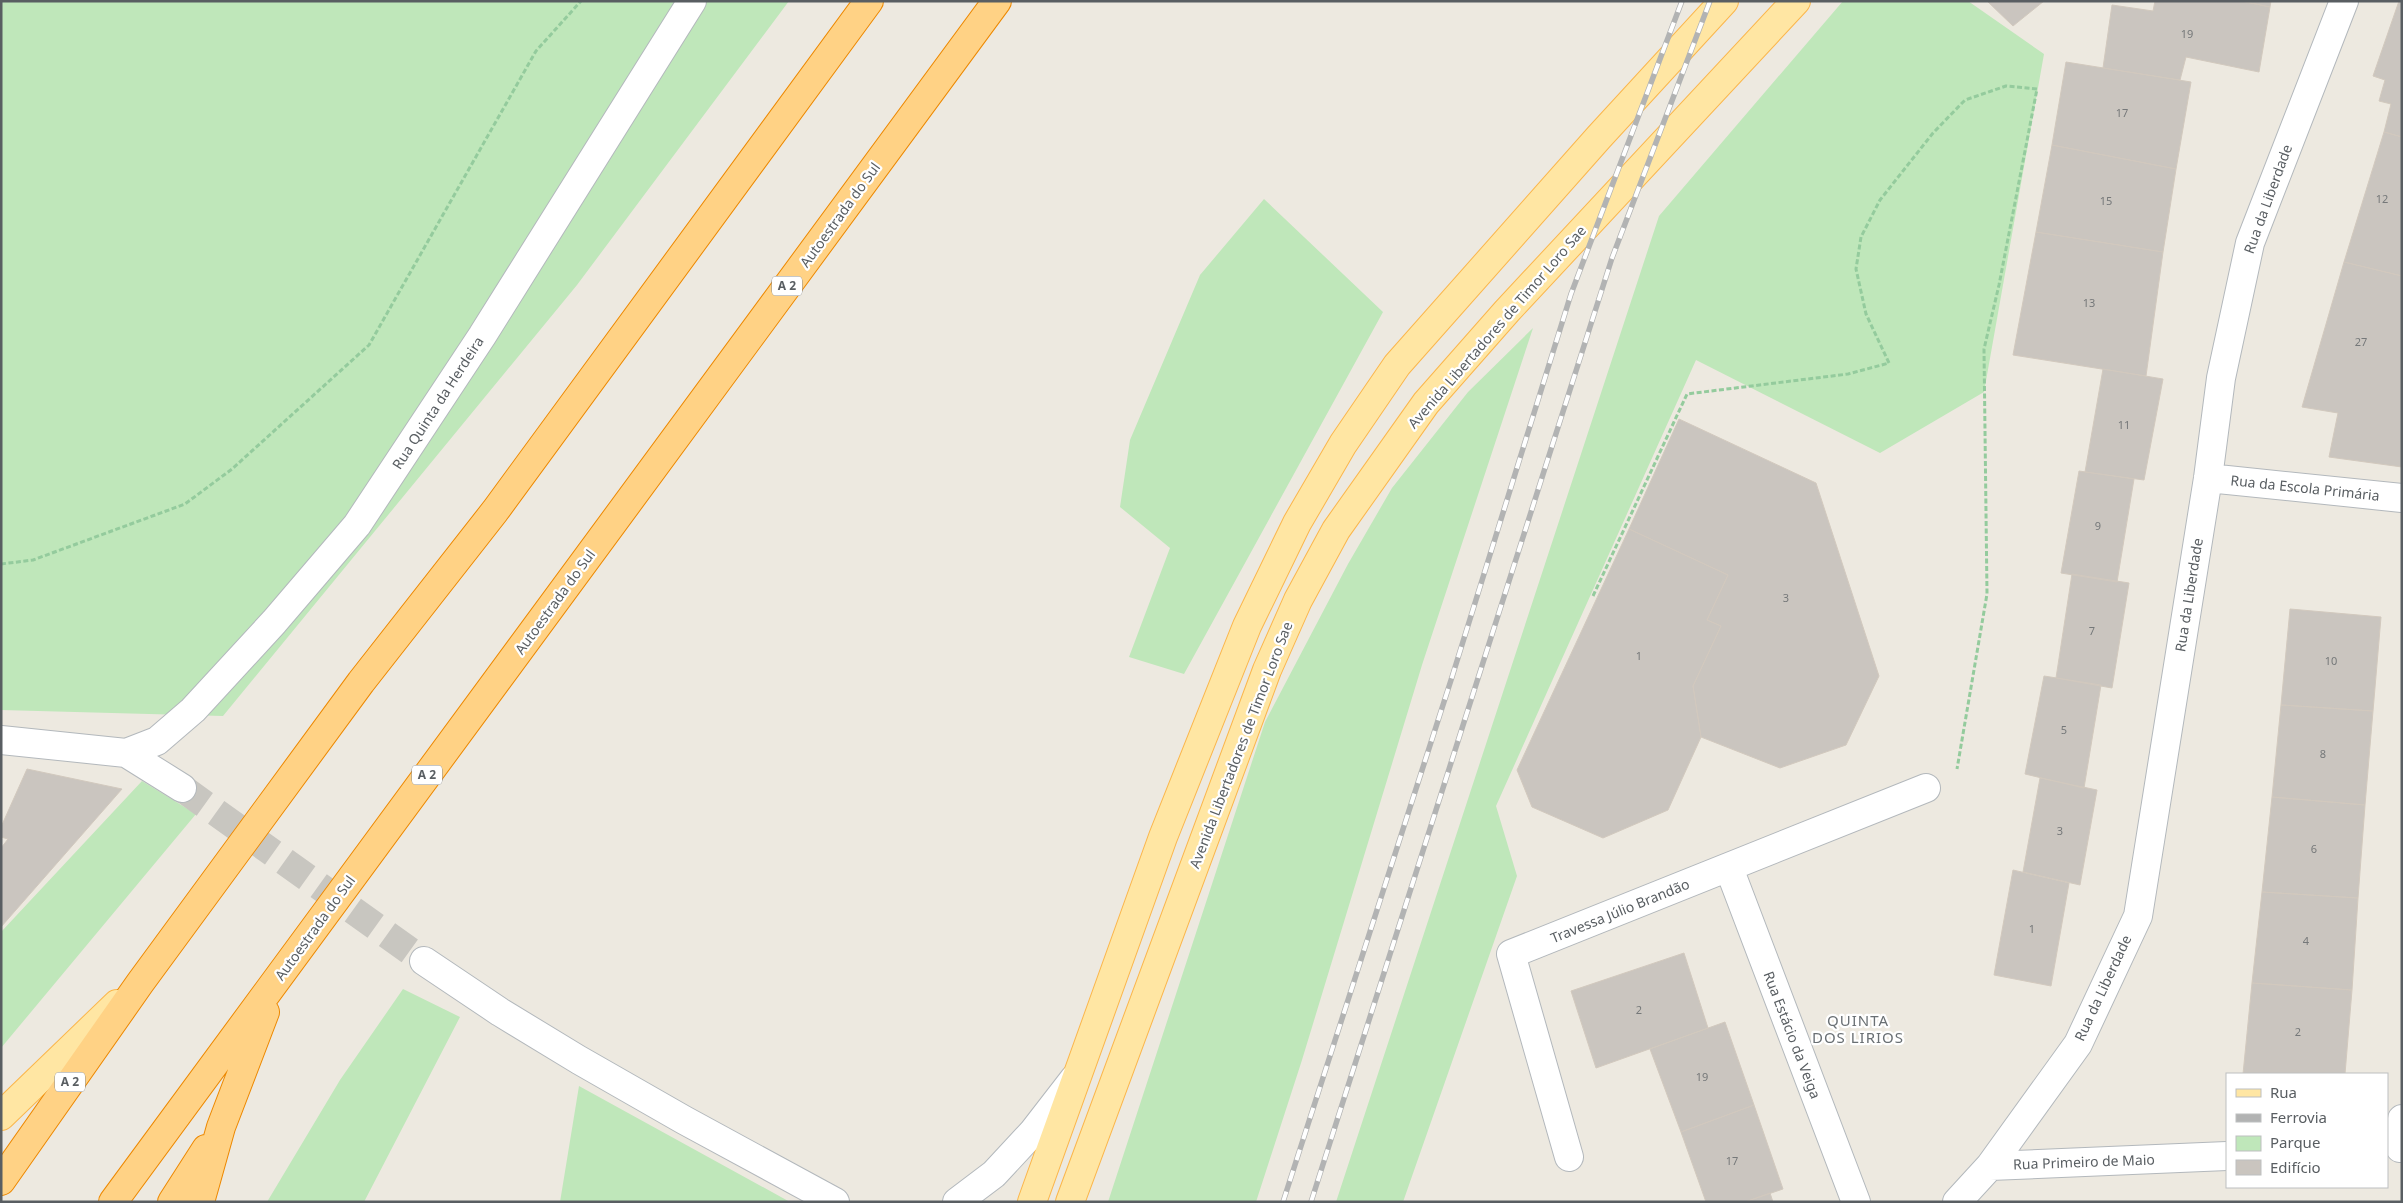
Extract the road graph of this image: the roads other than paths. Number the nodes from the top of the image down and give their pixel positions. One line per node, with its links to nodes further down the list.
1 (692, 1): 10 (street, Rua Quinta da Herdeira)
2 (869, 1): 16 (highway, A 2)
3 (997, 1): 15 (highway, Autoestrada do Sul / A 2)
4 (1724, 1): 17 (main road)
5 (1796, 1): 32 (main road, Avenida Libertadores de Timor Loro Sae)
6 (2344, 1): 7 (street, Rua da Liberdade)
7 (2208, 478): 8 (street, Rua da Escola Primária); 24 (street, Rua da Liberdade)
8 (2402, 498)
9 (1, 740): 10 (street)
10 (126, 753): 11 (street)
11 (182, 788)
12 (1926, 788): 13 (street, Travessa Júlio Brandão)
13 (1729, 868): 23 (street, Travessa Júlio Brandão); 33 (street, Rua Estácio da Veiga)
14 (424, 961): 26 (street)
15 (278, 979): 20 (highway); 27 (highway, Autoestrada do Sul / A 2)
16 (140, 982): 18 (main road); 25 (highway, A 2)
17 (1078, 1074): 30 (street); 31 (main road)
18 (1, 1116)
19 (2402, 1119): 21 (street)
20 (221, 1127): 28 (highway); 29 (highway)
21 (2396, 1148)
22 (2226, 1156): 24 (street, Rua Primeiro de Maio)
23 (1569, 1158)
24 (1990, 1166): 34 (street)
25 (1, 1181)
26 (836, 1201)
27 (113, 1202)
28 (172, 1202)
29 (200, 1202)
30 (957, 1202)
31 (1032, 1202)
32 (1070, 1202)
33 (1856, 1202)
34 (1958, 1202)

